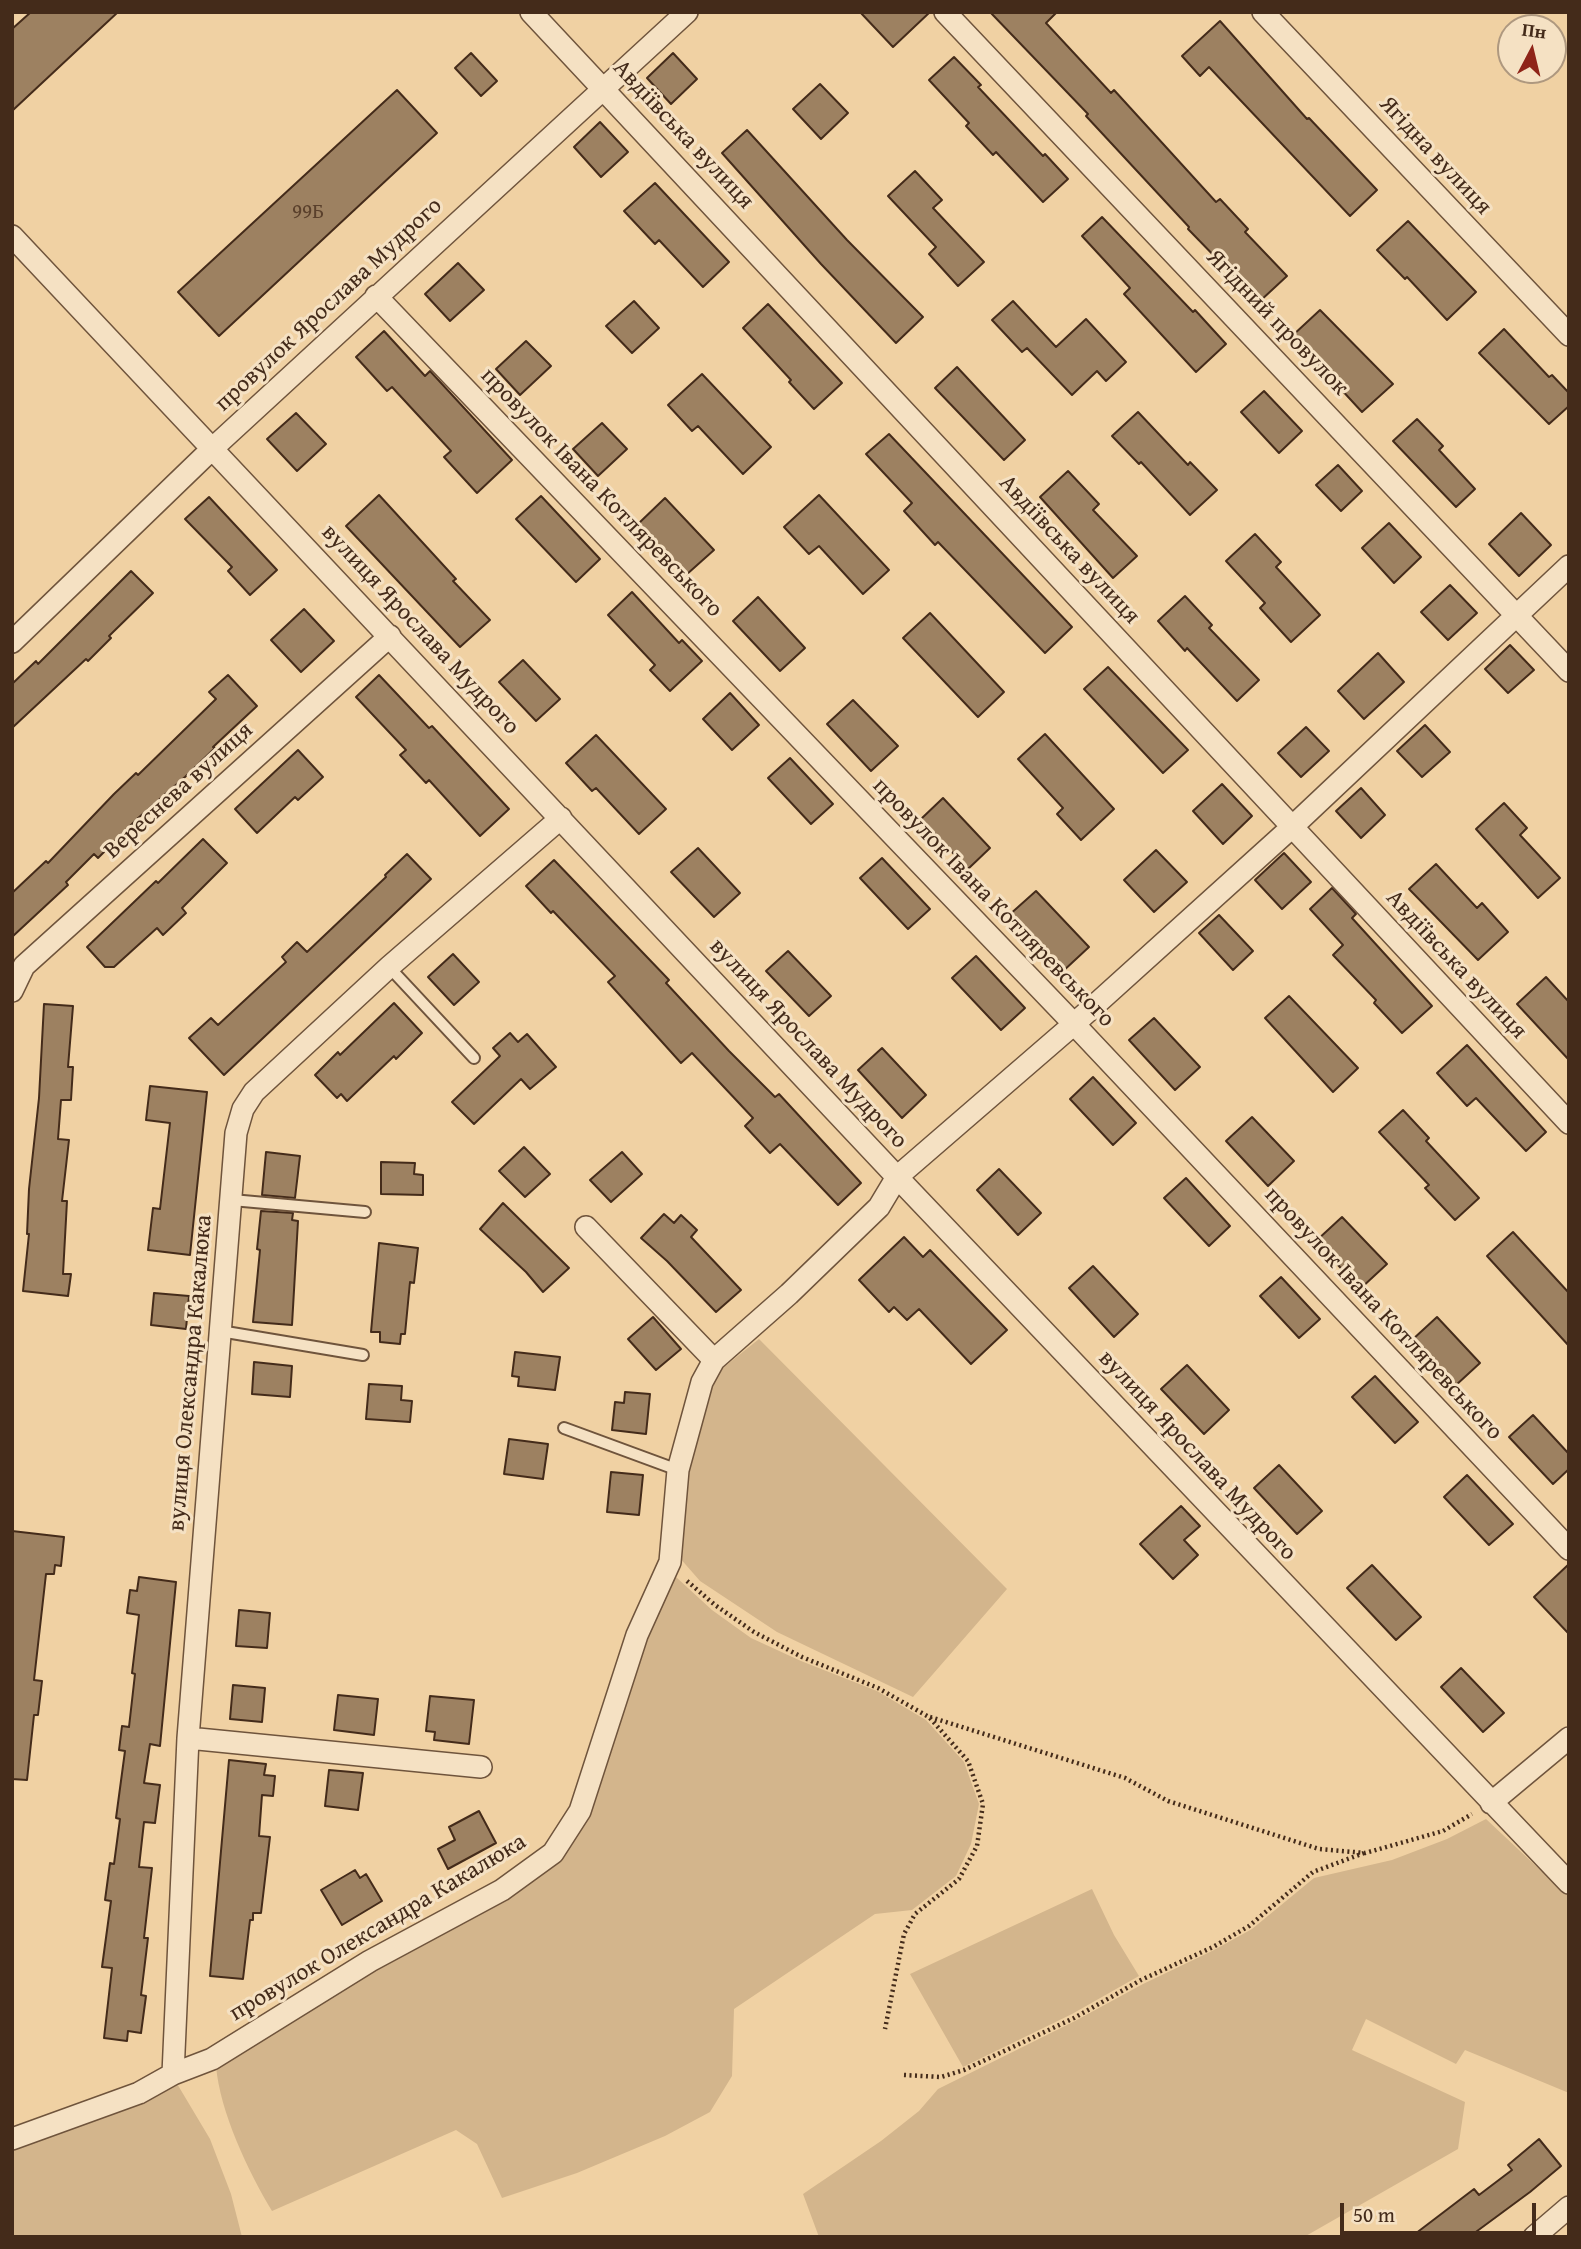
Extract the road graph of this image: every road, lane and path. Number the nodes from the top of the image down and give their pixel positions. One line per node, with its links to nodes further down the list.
1 (531, 12): 5 (street, Авдіївська вулиця)
2 (687, 12): 5 (street, провулок Ярослава Мудрого)
3 (945, 12): 11 (street, Ягідний провулок)
4 (1263, 12): 8 (street, Ягідна вулиця)
5 (604, 89): 7 (street, провулок Ярослава Мудрого); 16 (street, Авдіївська вулиця)
6 (12, 236): 9 (street, вулиця Ярослава Мудрого)
7 (376, 296): 9 (street, провулок Ярослава Мудрого); 19 (street, провулок Івана Котляревського)
8 (1569, 335)
9 (213, 448): 12 (street, вулиця Ярослава Мудрого); 13 (street, провулок Ярослава Мудрого)
10 (1569, 566): 11 (street, провулок Олександра Какалюка)
11 (1517, 614): 14 (street, Ягідний провулок); 16 (street, провулок Олександра Какалюка)
12 (390, 636): 15 (street, вулиця Ярослава Мудрого); 18 (street, Вереснева вулиця)
13 (12, 642)
14 (1569, 671)
15 (561, 818): 17 (street, вулиця Олександра Какалюка); 22 (street, вулиця Ярослава Мудрого)
16 (1291, 828): 19 (street, провулок Олександра Какалюка); 21 (street, Авдіївська вулиця)
17 (389, 967): 20 (lane); 23 (street, вулиця Олександра Какалюка)
18 (12, 991)
19 (1074, 1024): 22 (street, провулок Олександра Какалюка); 31 (street, провулок Івана Котляревського)
20 (474, 1058)
21 (1569, 1123)
22 (897, 1177): 28 (street, провулок Олександра Какалюка); 37 (street, вулиця Ярослава Мудрого)
23 (232, 1200): 24 (lane); 26 (street, вулиця Олександра Какалюка)
24 (365, 1212)
25 (586, 1227): 28 (street)
26 (220, 1332): 27 (lane); 34 (street, вулиця Олександра Какалюка)
27 (362, 1355)
28 (714, 1360): 30 (street, провулок Олександра Какалюка)
29 (564, 1428): 30 (lane)
30 (678, 1470): 32 (street, провулок Олександра Какалюка)
31 (1569, 1549)
32 (670, 1562): 33 (path); 41 (street, провулок Олександра Какалюка)
33 (929, 1717): 38 (path); 40 (path)
34 (188, 1738): 36 (street); 41 (street, вулиця Олександра Какалюка)
35 (1569, 1738): 37 (street)
36 (481, 1767)
37 (1490, 1803): 38 (path); 39 (street, вулиця Ярослава Мудрого)
38 (1365, 1853): 42 (path)
39 (1569, 1883)
40 (885, 2029)
41 (173, 2074): 43 (street, провулок Олександра Какалюка)
42 (904, 2075)
43 (12, 2139)
44 (1569, 2207): 45 (street)
45 (1534, 2237)

